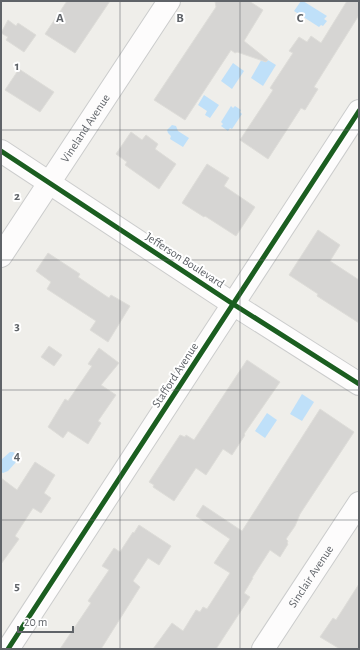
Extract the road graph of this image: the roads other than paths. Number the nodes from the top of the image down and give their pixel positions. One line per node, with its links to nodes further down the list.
1 (169, 1): 4 (street, Vineland Avenue)
2 (359, 111): 6 (street, Stafford Avenue)
3 (1, 151): 4 (street, Jefferson Boulevard)
4 (50, 182): 5 (street, Vineland Avenue); 6 (street, Jefferson Boulevard)
5 (1, 256)
6 (233, 304): 7 (street, Jefferson Boulevard); 9 (street, Stafford Avenue)
7 (359, 384)
8 (359, 503): 10 (street, Sinclair Avenue)
9 (8, 649)
10 (263, 649)

